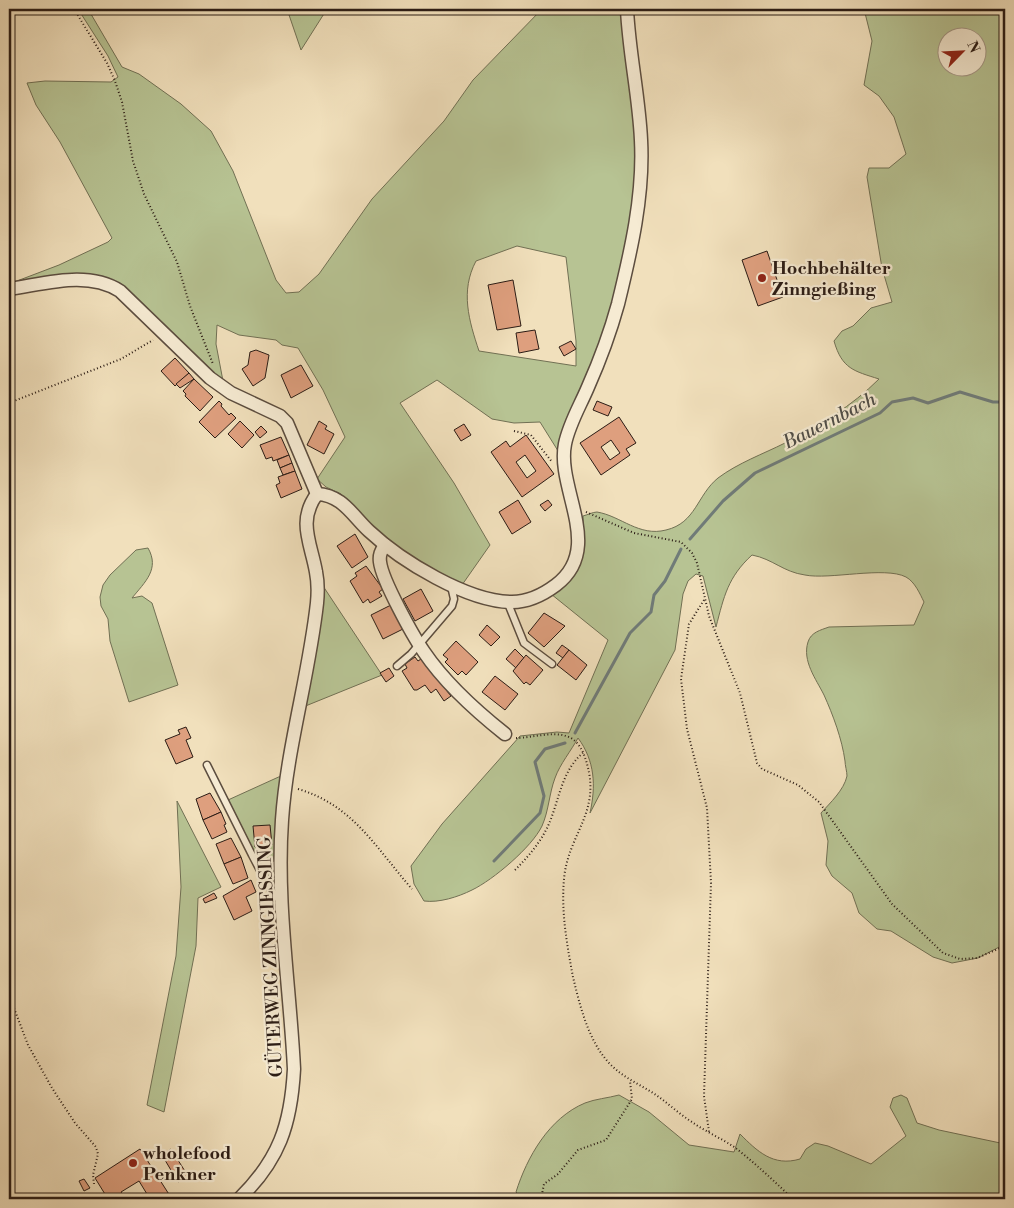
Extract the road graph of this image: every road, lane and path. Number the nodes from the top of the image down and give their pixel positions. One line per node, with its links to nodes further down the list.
1 (74, 9): 5 (path)
2 (628, 9): 8 (street)
3 (9, 289): 4 (street)
4 (164, 333): 5 (street); 6 (path)
5 (210, 378): 9 (street)
6 (9, 403)
7 (514, 431): 8 (path)
8 (564, 465): 10 (street)
9 (317, 494): 11 (street); 21 (street, GÜTERWEG ZINNGIESSING)
10 (576, 512): 13 (path); 14 (street)
11 (385, 545): 12 (street); 15 (street)
12 (451, 585): 14 (street); 15 (lane)
13 (704, 600): 25 (path); 28 (path)
14 (507, 601): 16 (lane)
15 (420, 644): 17 (lane); 18 (street)
16 (552, 664)
17 (397, 666)
18 (505, 734): 19 (path)
19 (583, 753): 22 (path); 27 (path)
20 (206, 765): 24 (lane)
21 (285, 787): 23 (path); 24 (street, GÜTERWEG ZINNGIESSING)
22 (515, 870)
23 (412, 889)
24 (283, 904): 30 (street, GÜTERWEG ZINNGIESSING)
25 (1005, 946)
26 (9, 995): 29 (path)
27 (630, 1080): 28 (path); 31 (path)
28 (709, 1132): 32 (path)
29 (94, 1184)
30 (239, 1199)
31 (541, 1199)
32 (793, 1199)

